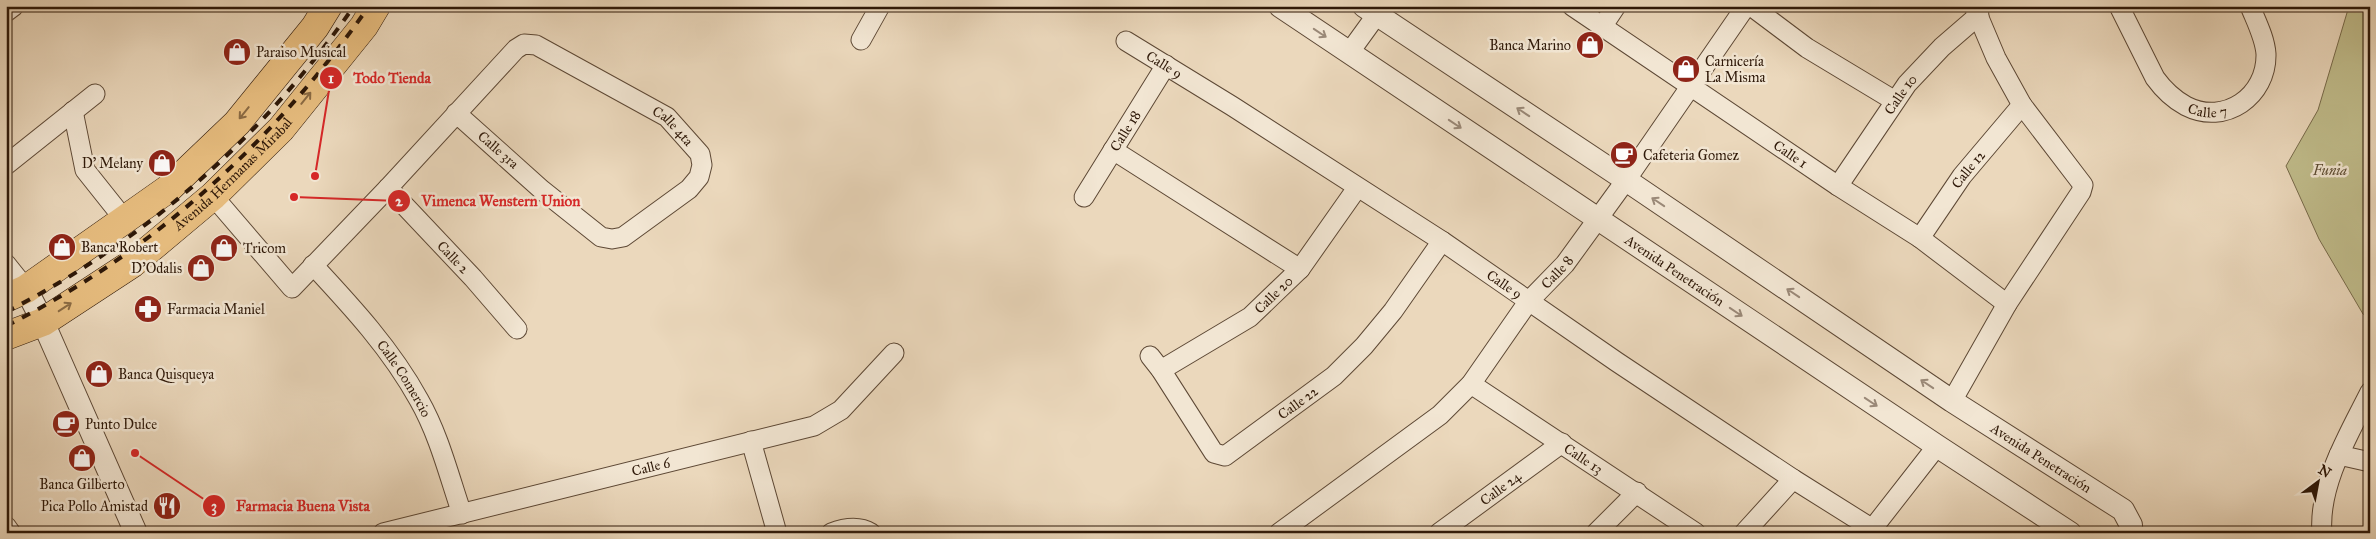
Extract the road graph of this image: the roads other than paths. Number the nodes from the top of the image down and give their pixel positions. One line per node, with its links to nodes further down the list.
1 (14, 6): 14 (street)
2 (328, 6): 35 (main road, one-way to 35)
3 (376, 6): 32 (main road, Avenida Hermanas Mirabal, one-way to 3)
4 (880, 6): 16 (street)
5 (1280, 6): 18 (street, Avenida Penetración, one-way to 18)
6 (1572, 6): 15 (street, Calle 1)
7 (1616, 6): 15 (street)
8 (1746, 6): 20 (street, Calle 8)
9 (1751, 6): 22 (street)
10 (2119, 6): 11 (street, Calle 7)
11 (2250, 6)
12 (1375, 9): 18 (street); 28 (street, Avenida Penetración, one-way to 12)
13 (1977, 11): 22 (street, Calle 10); 23 (street)
14 (6, 12)
15 (1602, 27): 20 (street, Calle 1)
16 (861, 40)
17 (1126, 42): 19 (street, Calle 9)
18 (1349, 53): 34 (street, Avenida Penetración, one-way to 34)
19 (1166, 65): 26 (street, Calle 18); 31 (street, Calle 9)
20 (1690, 85): 28 (street, Calle 8); 29 (street, Calle 1)
21 (95, 94): 24 (street)
22 (1895, 101): 29 (street, Calle 10)
23 (2022, 105): 36 (street, Calle 12); 44 (street)
24 (73, 111): 27 (street); 35 (street)
25 (456, 113): 30 (street); 37 (street, Calle 3ra); 37 (street, Calle 4ta)
26 (1113, 150): 33 (street, Calle 18); 41 (street)
27 (6, 165)
28 (1626, 180): 34 (street, Calle 8); 52 (street, Avenida Penetración, one-way to 28)
29 (1838, 186): 36 (street, Calle 1)
30 (388, 188): 40 (street); 46 (street, Calle 2)
31 (1357, 188): 38 (street, Calle 9); 41 (street, Calle 20)
32 (213, 196): 40 (street); 45 (main road, Avenida Hermanas Mirabal, one-way to 32)
33 (1084, 198)
34 (1596, 219): 43 (street, Calle 8); 55 (street, Avenida Penetración, one-way to 55)
35 (124, 220): 42 (main road)
36 (1920, 238): 44 (street, Calle 1)
37 (612, 239)
38 (1442, 241): 43 (street, Calle 9); 49 (street, Calle 22)
39 (6, 264): 42 (street)
40 (313, 265): 60 (street, Calle Comercio)
41 (1300, 269): 49 (street, Calle 20)
42 (16, 293): 45 (street)
43 (1528, 302): 50 (street, Calle 8); 58 (street, Calle 9)
44 (2007, 304): 52 (street)
45 (43, 322): 47 (main road, Avenida Hermanas Mirabal); 64 (street)
46 (517, 329)
47 (6, 336)
48 (894, 353): 53 (street, Calle 6)
49 (1155, 363)
50 (1470, 384): 54 (street, Calle 13); 69 (street, Calle 8)
51 (2370, 392): 56 (street)
52 (1952, 400): 75 (street, Avenida Penetración)
53 (751, 441): 60 (street, Calle 6); 66 (street)
54 (1562, 443): 59 (street, Calle 13); 70 (street, Calle 24)
55 (1937, 446): 62 (street); 74 (street, Avenida Penetración)
56 (2339, 455): 57 (street); 76 (street)
57 (2370, 462)
58 (1793, 479): 62 (street, Calle 9); 73 (street)
59 (1637, 492): 71 (street); 72 (street, Calle 13)
60 (462, 514): 65 (street, Calle 6)
61 (6, 526): 63 (street)
62 (1876, 531)
63 (12, 533)
64 (136, 533)
65 (383, 533)
66 (777, 533)
67 (831, 533): 68 (street)
68 (870, 533)
69 (1278, 533)
70 (1439, 533)
71 (1596, 533)
72 (1696, 533)
73 (1744, 533)
74 (2070, 533)
75 (2130, 533)
76 (2322, 533)

